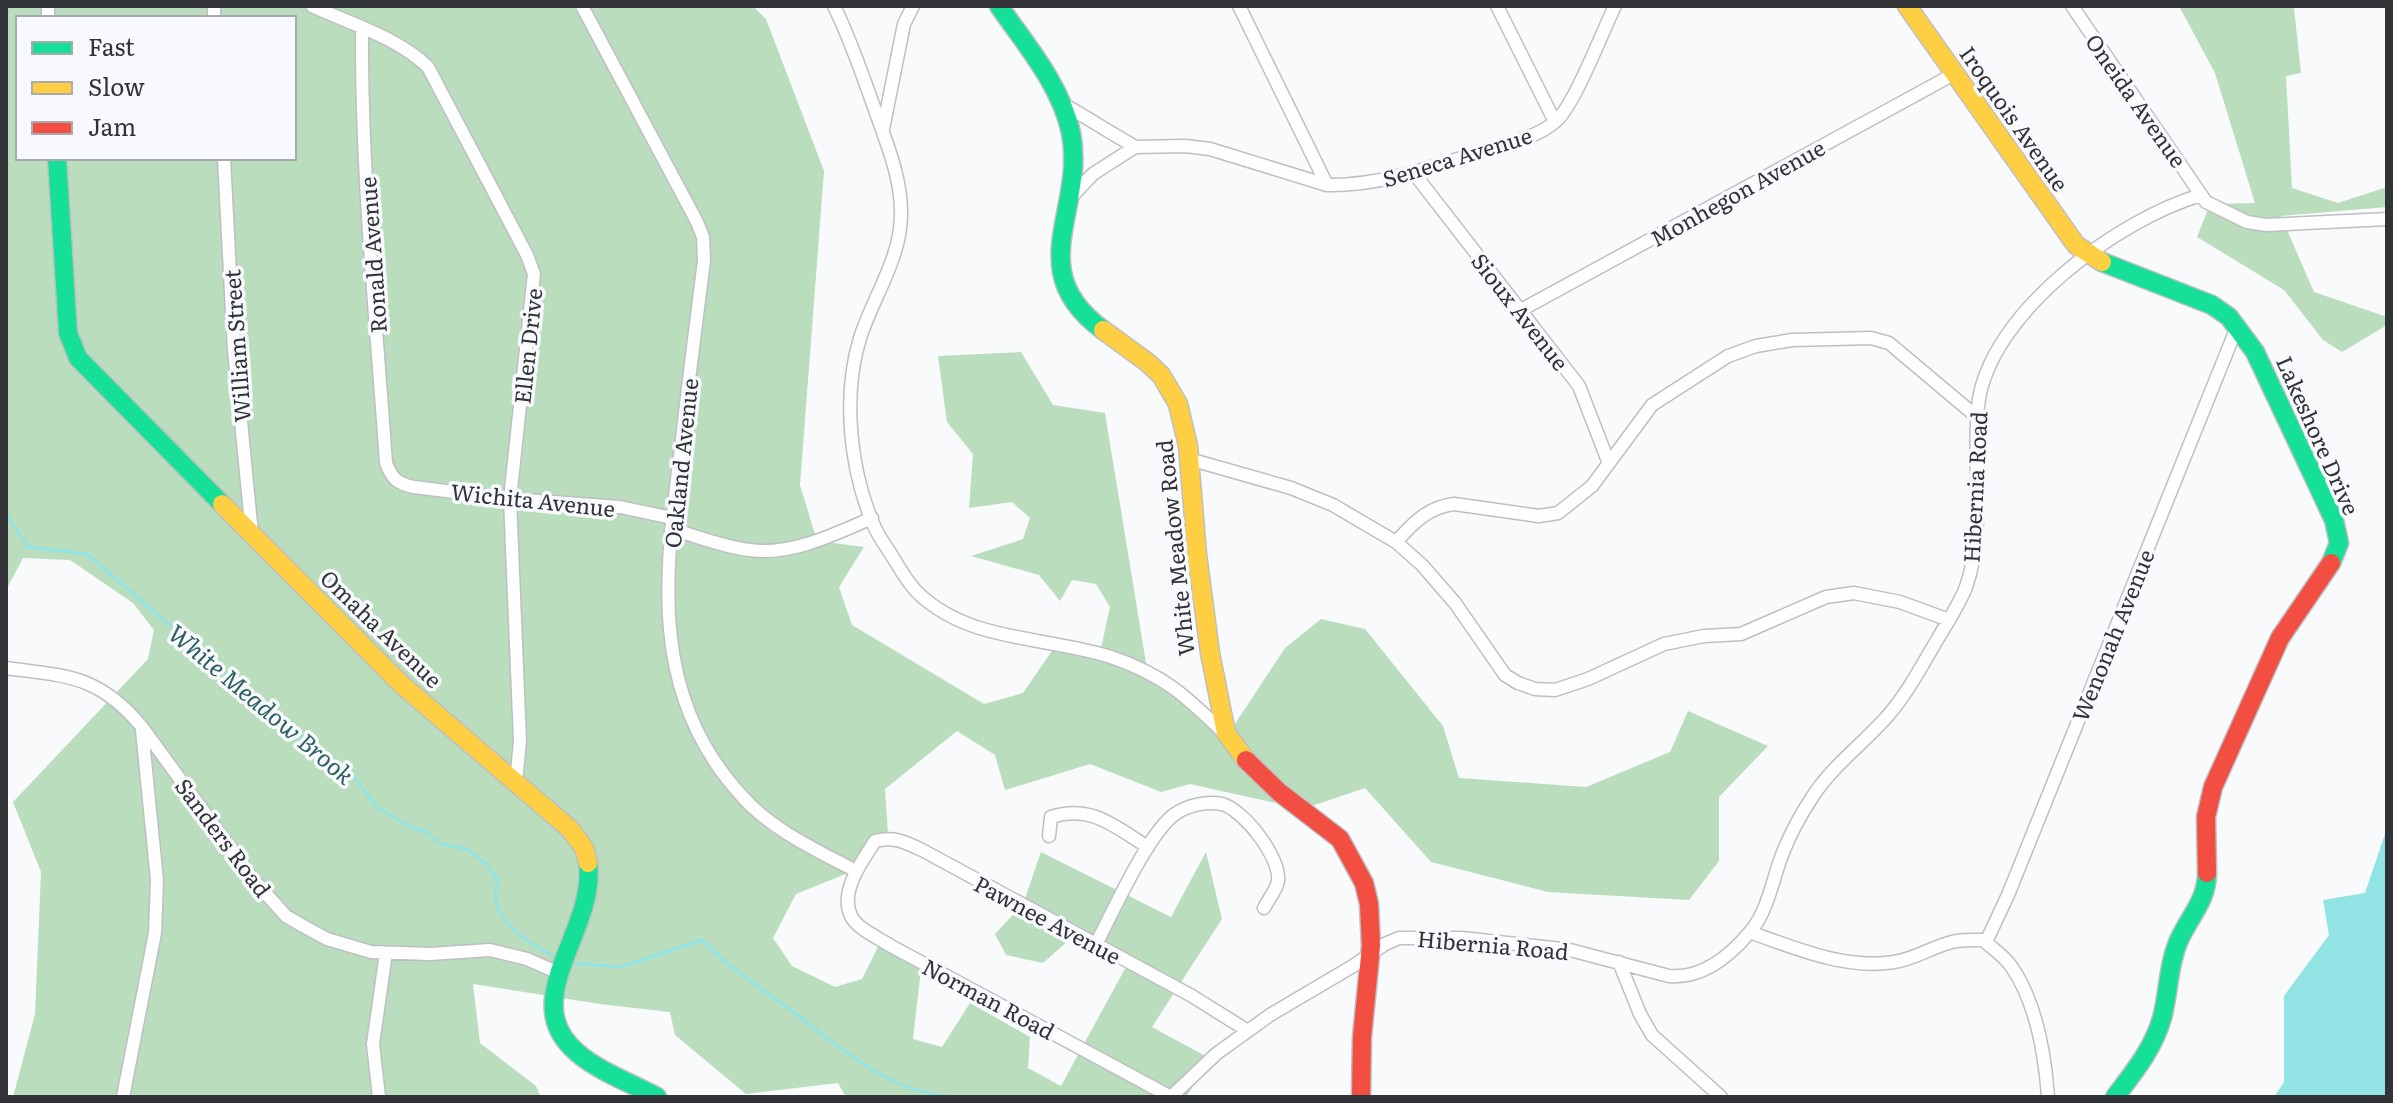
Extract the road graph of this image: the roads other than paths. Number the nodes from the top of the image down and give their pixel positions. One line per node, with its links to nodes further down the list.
1 (312, 6): 11 (street, Ellen Drive)
2 (582, 6): 33 (street, Oakland Avenue)
3 (834, 6): 15 (street)
4 (913, 6): 15 (street)
5 (999, 6): 13 (street, White Meadow Road)
6 (1239, 6): 20 (street)
7 (1497, 6): 14 (street)
8 (1615, 6): 14 (street, Seneca Avenue)
9 (1907, 6): 12 (street, Iroquois Avenue)
10 (2072, 6): 21 (street, Oneida Avenue)
11 (362, 28): 30 (street, Ronald Avenue); 31 (street, Ellen Drive)
12 (1954, 74): 24 (street, Iroquois Avenue); 25 (street, Monhegon Avenue)
13 (1065, 105): 16 (street, Seneca Avenue); 22 (street, White Meadow Road)
14 (1555, 122): 19 (street, Seneca Avenue)
15 (883, 132): 32 (street)
16 (1135, 147): 20 (street, Seneca Avenue); 22 (street)
17 (57, 160): 34 (street, Omaha Avenue)
18 (224, 160): 34 (street, William Street)
19 (1413, 172): 20 (street, Seneca Avenue); 25 (street, Sioux Avenue)
20 (1327, 185)
21 (2201, 195): 23 (street); 24 (street)
22 (1070, 198): 28 (street, White Meadow Road)
23 (2387, 219)
24 (2088, 254): 26 (street, Lakeshore Drive); 27 (street, Hibernia Road)
25 (1521, 310): 29 (street, Sioux Avenue)
26 (2237, 327): 46 (street, Wenonah Avenue); 60 (street, Lakeshore Drive)
27 (1977, 417): 29 (street); 36 (street, Hibernia Road)
28 (1189, 459): 35 (street); 39 (street, White Meadow Road)
29 (1608, 461): 35 (street)
30 (395, 480): 31 (street, Wichita Avenue)
31 (510, 499): 33 (street, Wichita Avenue); 40 (street, Ellen Drive)
32 (872, 518): 33 (street, Wichita Avenue); 39 (street)
33 (671, 523): 43 (street, Oakland Avenue)
34 (252, 535): 40 (street, Omaha Avenue)
35 (1396, 542): 36 (street)
36 (1949, 620): 45 (street, Hibernia Road)
37 (6, 668): 38 (street, Sanders Road)
38 (142, 727): 48 (street, Sanders Road); 53 (street)
39 (1227, 735): 49 (street, White Meadow Road)
40 (516, 782): 51 (street, Omaha Avenue)
41 (1049, 836): 42 (street)
42 (1148, 847): 44 (street); 47 (street)
43 (856, 871): 47 (street, Pawnee Avenue); 56 (street, Norman Road)
44 (1264, 908)
45 (1750, 932): 46 (street); 50 (street, Hibernia Road)
46 (1986, 942): 59 (street)
47 (1096, 944): 52 (street, Pawnee Avenue)
48 (386, 953): 51 (street, Sanders Road); 54 (street)
49 (1371, 954): 50 (street, Hibernia Road); 52 (street, Hibernia Road); 57 (street, White Meadow Road)
50 (1619, 962): 58 (street)
51 (564, 964): 55 (street, Omaha Avenue)
52 (1248, 1031): 56 (street, Hibernia Road)
53 (123, 1097)
54 (379, 1097)
55 (657, 1097)
56 (1171, 1097)
57 (1361, 1097)
58 (1721, 1097)
59 (2048, 1097)
60 (2115, 1097)

